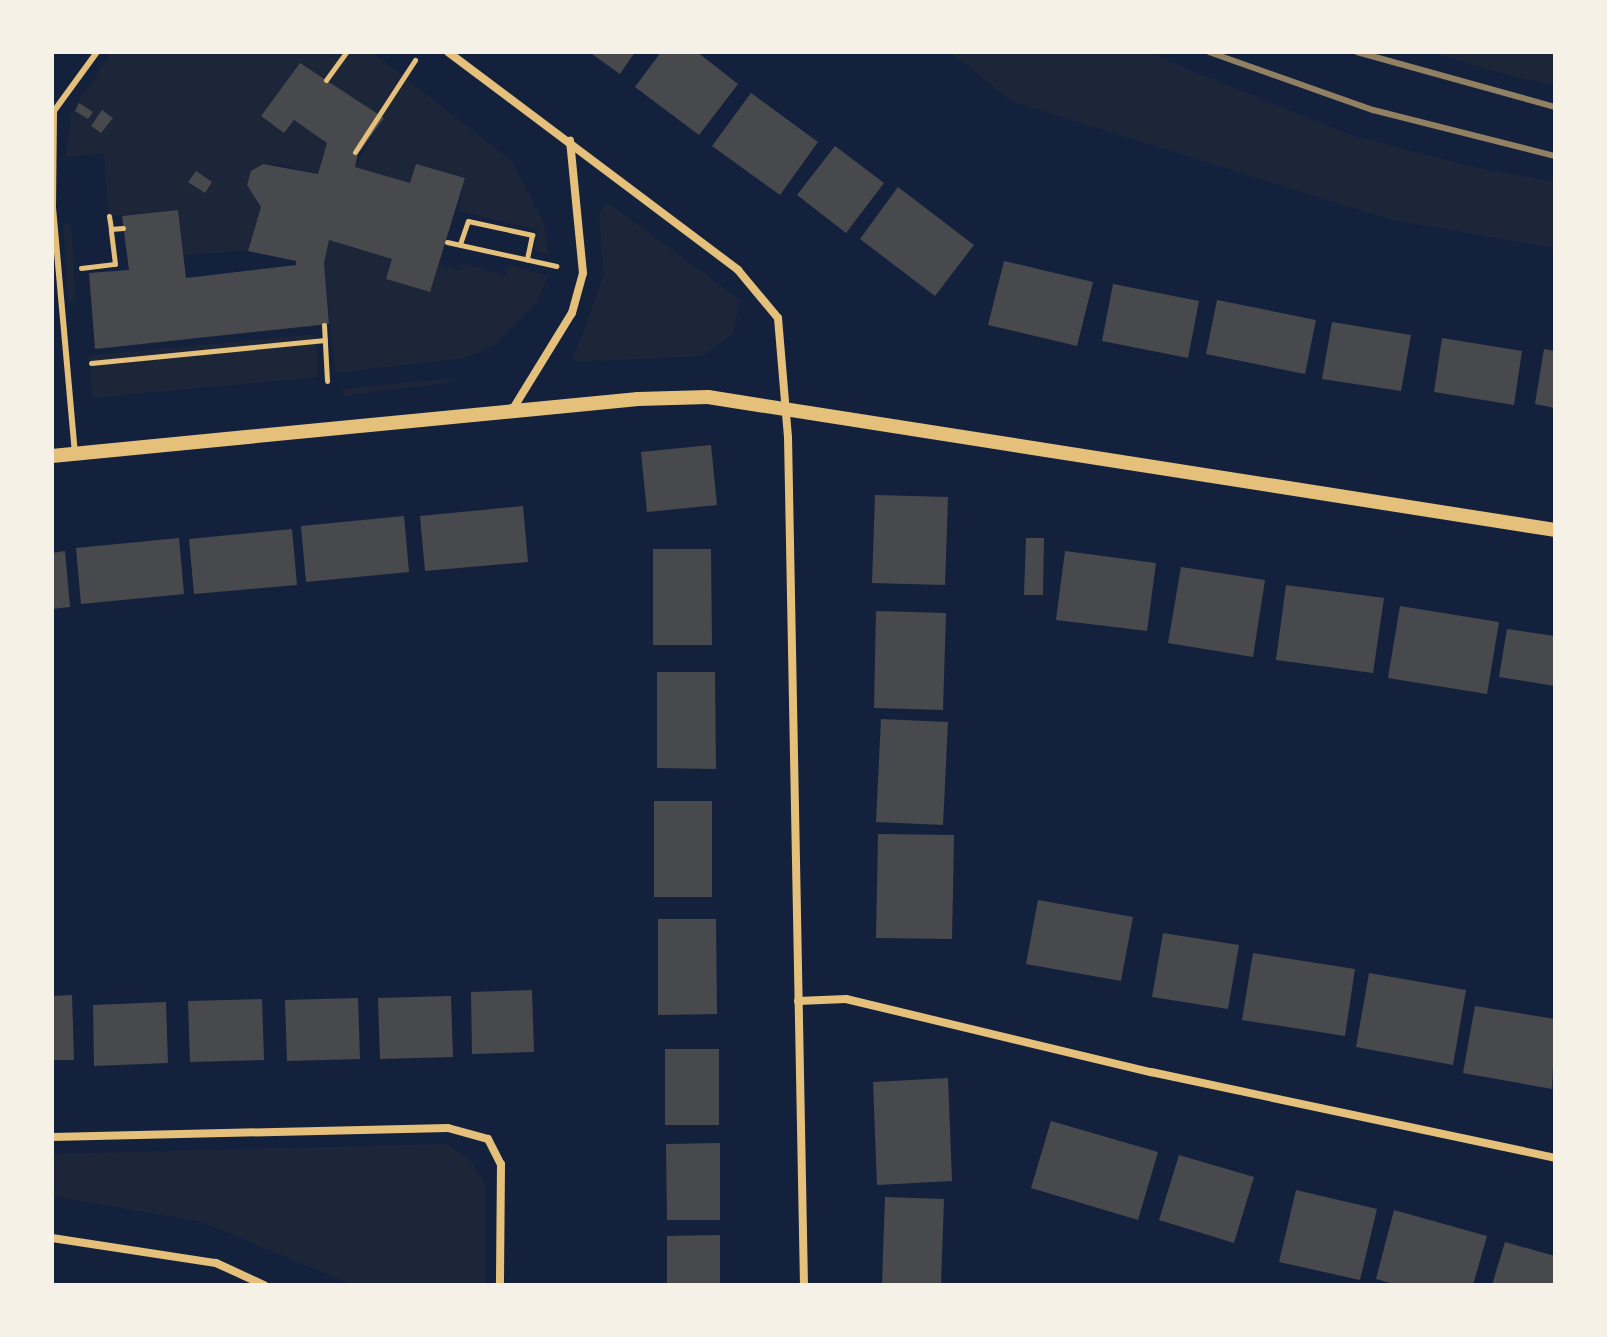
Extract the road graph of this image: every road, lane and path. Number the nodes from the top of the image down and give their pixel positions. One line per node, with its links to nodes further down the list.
1 (97, 52): 18 (lane)
2 (346, 52): 5 (path)
3 (448, 52): 6 (street)
4 (415, 60): 7 (path)
5 (326, 80)
6 (570, 141): 20 (street); 21 (street)
7 (355, 152)
8 (109, 216): 10 (path)
9 (123, 228): 10 (path)
10 (111, 229): 15 (path)
11 (447, 242): 12 (path)
12 (460, 244): 13 (path); 13 (path)
13 (527, 259): 14 (path)
14 (556, 266)
15 (80, 268)
16 (324, 325): 17 (path)
17 (325, 340): 18 (path); 19 (path)
18 (67, 366): 22 (lane)
19 (327, 381)
20 (784, 405): 21 (street); 24 (street); 25 (street)
21 (511, 413): 22 (street)
22 (75, 454): 23 (street)
23 (52, 456)
24 (1555, 530)
25 (798, 1001): 27 (street); 31 (street)
26 (52, 1137): 30 (street)
27 (1555, 1158)
28 (52, 1238): 29 (street)
29 (264, 1285)
30 (500, 1285)
31 (804, 1285)

